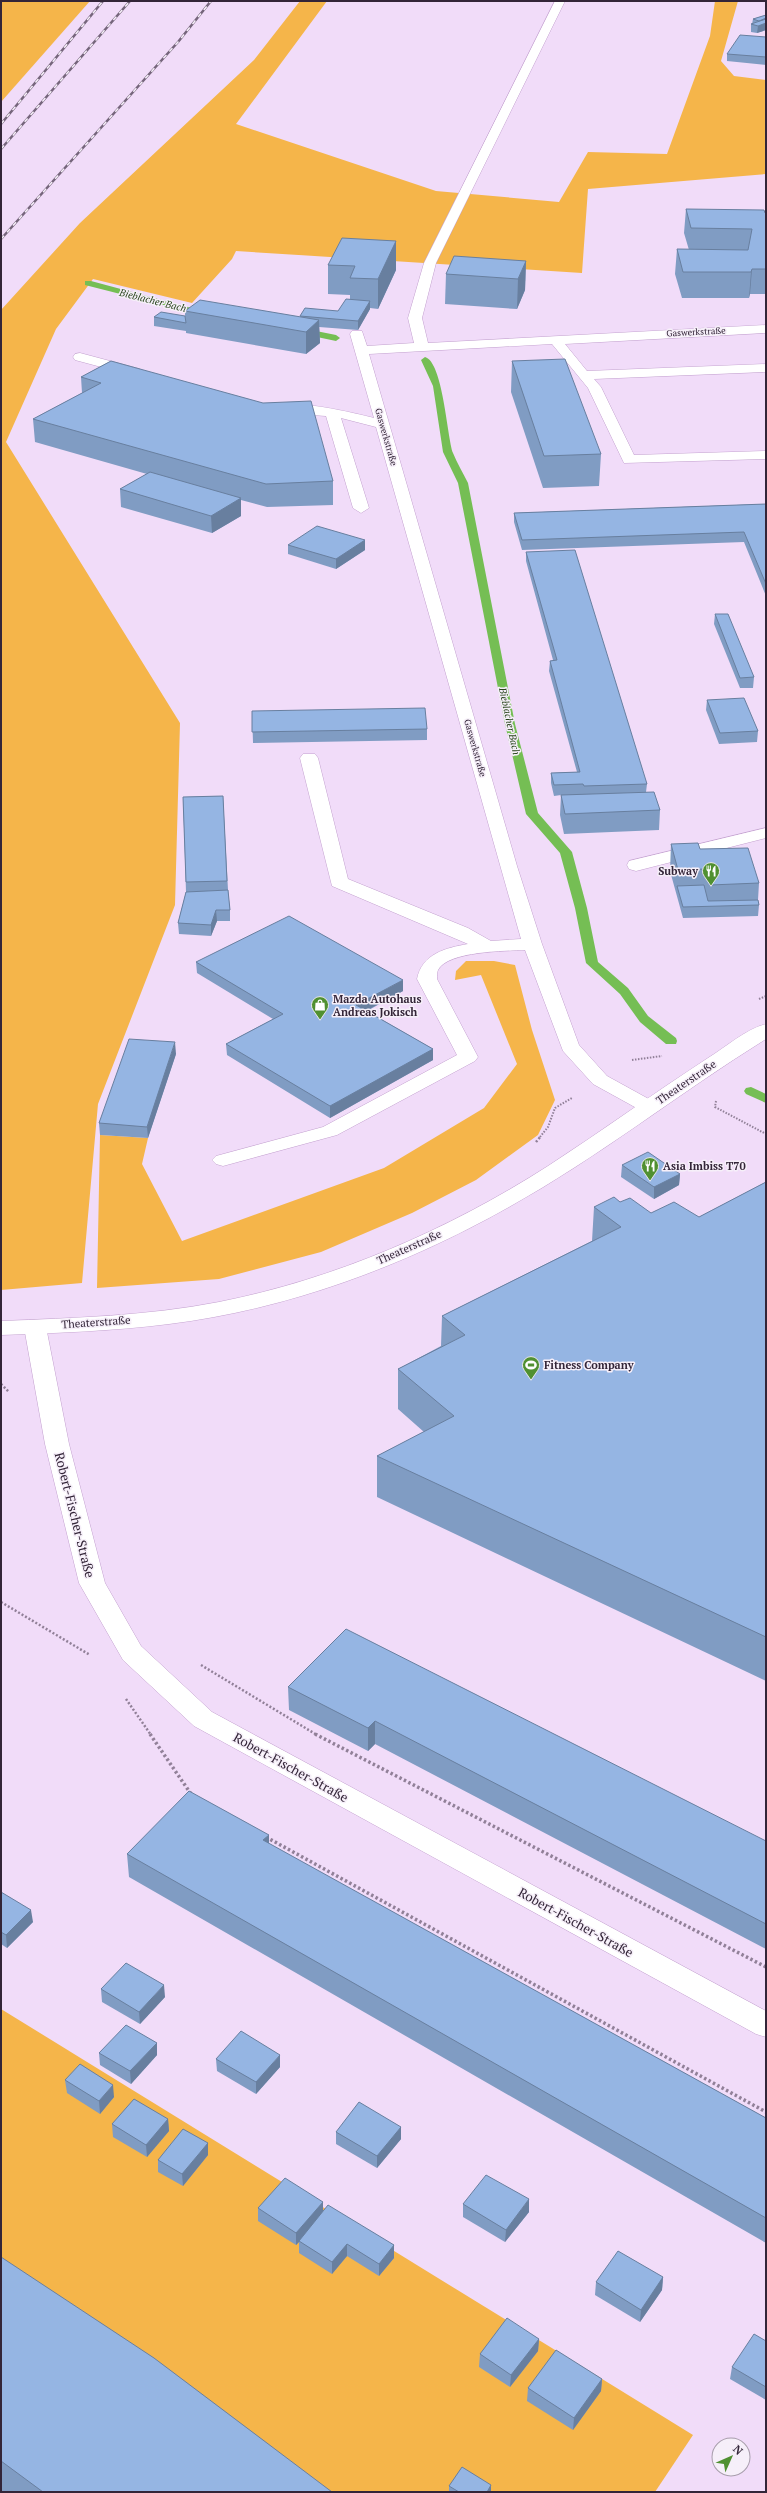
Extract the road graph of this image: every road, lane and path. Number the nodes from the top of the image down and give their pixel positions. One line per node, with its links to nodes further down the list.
1 (560, 1): 5 (street)
2 (766, 329): 4 (street, Gaswerkstraße)
3 (357, 334): 6 (street, Gaswerkstraße)
4 (555, 339): 5 (street, Gaswerkstraße); 10 (street)
5 (422, 347): 6 (street, Gaswerkstraße)
6 (362, 350): 13 (street, Gaswerkstraße)
7 (80, 358): 9 (street)
8 (766, 368): 10 (street)
9 (149, 375)
10 (585, 375): 14 (street)
11 (272, 407): 12 (street)
12 (332, 412): 13 (street); 15 (street)
13 (383, 424): 19 (street, Gaswerkstraße)
14 (766, 455)
15 (361, 508)
16 (309, 758): 20 (street)
17 (766, 833): 18 (street)
18 (636, 865)
19 (532, 944): 20 (street); 23 (street, Gaswerkstraße)
20 (486, 946): 26 (street)
21 (766, 1030): 24 (street, Theaterstraße)
22 (665, 1056): 23 (path)
23 (600, 1080): 24 (street, Gaswerkstraße); 25 (path)
24 (649, 1107): 27 (street, Theaterstraße)
25 (532, 1145)
26 (223, 1160)
27 (35, 1327): 28 (street, Theaterstraße); 33 (street, Robert-Fischer-Straße)
28 (1, 1328)
29 (1, 1602): 30 (path)
30 (92, 1657)
31 (199, 1664): 32 (path)
32 (766, 1967)
33 (766, 2025)

